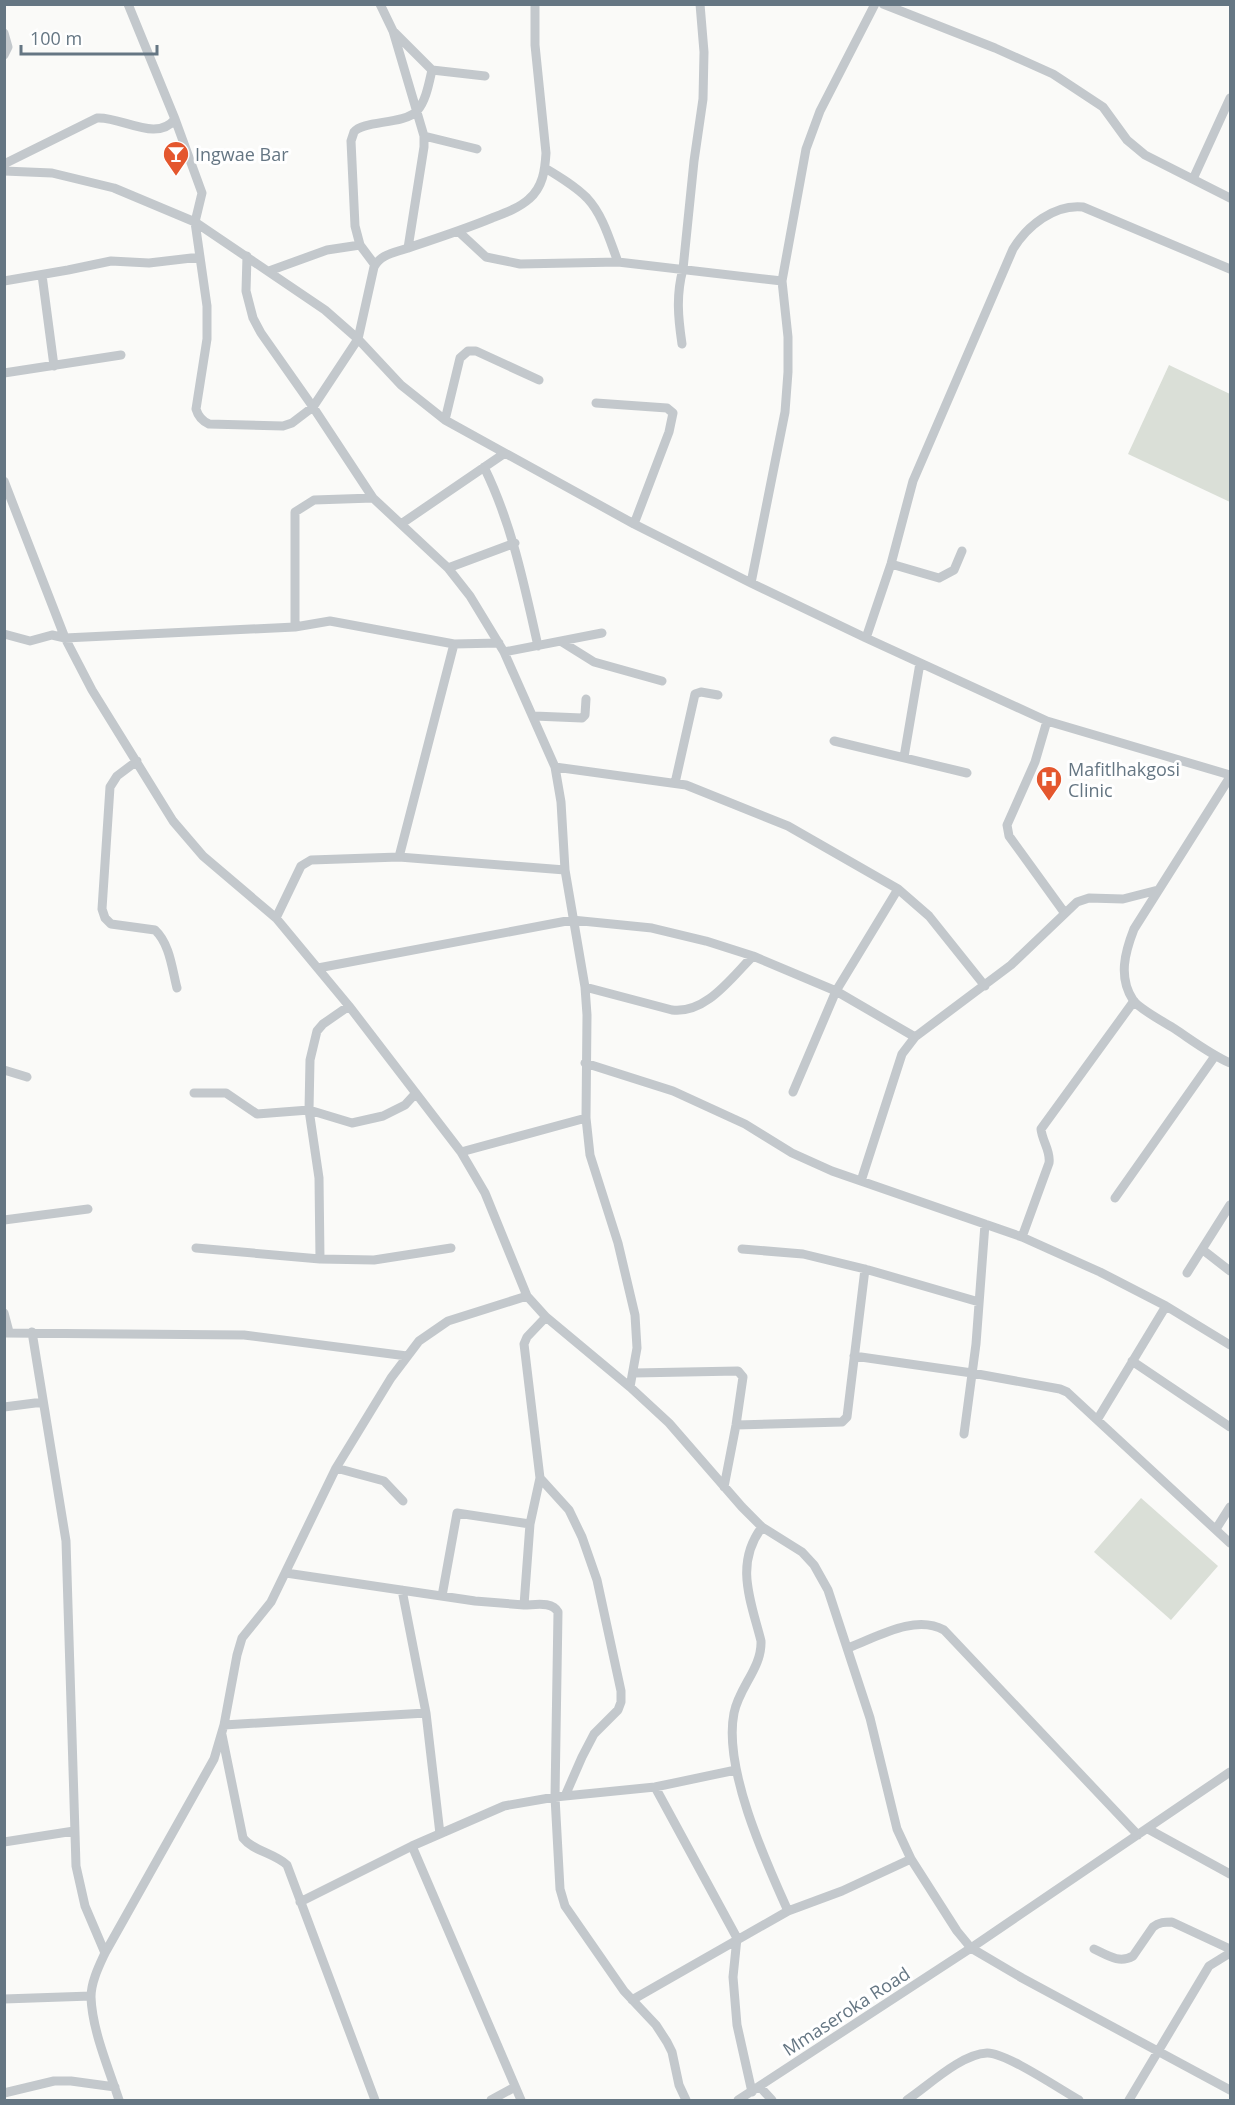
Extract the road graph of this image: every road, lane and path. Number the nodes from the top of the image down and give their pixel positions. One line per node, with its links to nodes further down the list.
1 (128, 4): 17 (street)
2 (380, 4): 8 (street)
3 (535, 4): 21 (street)
4 (700, 4): 33 (street)
5 (875, 4): 38 (street)
6 (883, 4): 7 (street)
7 (897, 7): 23 (street)
8 (393, 31): 10 (street); 12 (street)
9 (4, 33): 11 (street)
10 (415, 52): 12 (street); 13 (street)
11 (4, 55)
12 (402, 63): 16 (street)
13 (432, 70): 14 (street); 16 (street)
14 (485, 76)
15 (1230, 98): 23 (street)
16 (417, 111): 18 (street); 27 (street)
17 (169, 124): 20 (street); 25 (street)
18 (424, 136): 19 (street); 28 (street)
19 (477, 149)
20 (4, 164)
21 (545, 168): 26 (street); 31 (street)
22 (4, 171): 25 (street)
23 (1192, 179): 24 (street)
24 (1230, 198)
25 (195, 222): 29 (street); 30 (street)
26 (459, 232): 28 (street); 31 (street)
27 (360, 244): 32 (street); 35 (street)
28 (408, 248): 32 (street)
29 (247, 256): 35 (street); 46 (street)
30 (200, 257): 36 (street); 46 (street)
31 (618, 262): 33 (street)
32 (375, 265): 39 (street)
33 (683, 269): 38 (street); 40 (street)
34 (1230, 269): 57 (street)
35 (269, 271): 39 (street)
36 (42, 275): 37 (street); 42 (street)
37 (4, 281)
38 (782, 281): 59 (street)
39 (358, 339): 46 (street); 47 (street)
40 (682, 344)
41 (121, 355): 42 (street)
42 (54, 366): 43 (street)
43 (4, 373)
44 (539, 380): 47 (street)
45 (596, 402): 54 (street)
46 (313, 407): 51 (street)
47 (445, 420): 48 (street)
48 (505, 453): 49 (street); 54 (street)
49 (484, 467): 53 (street); 55 (street)
50 (4, 481): 52 (street)
51 (373, 498): 53 (street); 60 (street)
52 (10, 511): 63 (street)
53 (401, 524): 58 (street)
54 (634, 524): 59 (street)
55 (514, 543): 58 (street); 68 (street)
56 (962, 551): 57 (street)
57 (891, 564): 64 (street)
58 (448, 568): 66 (street)
59 (751, 582): 64 (street)
60 (295, 627): 63 (street); 67 (street)
61 (602, 633): 65 (street)
62 (4, 634): 63 (street)
63 (65, 638): 78 (street)
64 (866, 638): 70 (street)
65 (562, 642): 68 (street); 71 (street)
66 (499, 643): 67 (street); 69 (street)
67 (454, 644): 83 (street)
68 (538, 645): 69 (street)
69 (504, 652): 74 (street)
70 (920, 663): 75 (street); 77 (street)
71 (662, 681)
72 (718, 695): 82 (street)
73 (586, 699): 74 (street)
74 (534, 716): 79 (street)
75 (1047, 721): 81 (street); 87 (street)
76 (834, 741): 77 (street)
77 (904, 757): 80 (street)
78 (131, 766): 88 (street); 94 (street)
79 (555, 767): 82 (street); 84 (street)
80 (967, 773)
81 (1230, 776): 86 (street)
82 (675, 783): 85 (street)
83 (399, 857): 84 (street); 88 (street)
84 (565, 870): 89 (street)
85 (898, 889): 92 (street); 95 (street)
86 (1158, 890): 87 (street); 96 (street)
87 (1065, 912): 92 (street)
88 (276, 918): 91 (street)
89 (572, 920): 90 (street); 91 (street); 93 (street)
90 (753, 956): 93 (street); 95 (street)
91 (318, 968): 97 (street)
92 (986, 986): 98 (street)
93 (585, 987): 100 (street)
94 (177, 988)
95 (836, 991): 98 (street); 104 (street)
96 (1134, 1001): 99 (street); 116 (street)
97 (349, 1006): 106 (street); 107 (street)
98 (915, 1037): 110 (street)
99 (1215, 1056): 101 (street); 111 (street)
100 (585, 1063): 108 (street); 110 (street)
101 (1230, 1063)
102 (4, 1070): 103 (street)
103 (27, 1077)
104 (793, 1092)
105 (194, 1093): 107 (street)
106 (416, 1093): 107 (street); 109 (street)
107 (309, 1110): 121 (street)
108 (586, 1118): 109 (street); 136 (street)
109 (460, 1152): 125 (street)
110 (861, 1181): 115 (street)
111 (1115, 1198)
112 (1230, 1205): 120 (street)
113 (88, 1209): 114 (street)
114 (4, 1220)
115 (986, 1224): 116 (street); 126 (street)
116 (1022, 1237): 127 (street)
117 (196, 1248): 121 (street)
118 (451, 1248): 121 (street)
119 (742, 1249): 122 (street)
120 (1203, 1250): 123 (street); 124 (street)
121 (320, 1259)
122 (865, 1269): 126 (street); 134 (street)
123 (1230, 1270)
124 (1187, 1274)
125 (527, 1296): 129 (street); 133 (street)
126 (979, 1302): 137 (street)
127 (1167, 1305): 132 (street); 135 (street)
128 (4, 1313): 130 (street)
129 (546, 1317): 138 (street); 146 (street)
130 (7, 1332): 131 (street)
131 (32, 1332): 133 (street); 139 (street)
132 (1230, 1346)
133 (407, 1356): 145 (street)
134 (854, 1356): 137 (street); 142 (street)
135 (1132, 1361): 141 (street); 143 (street)
136 (634, 1372): 138 (street); 142 (street)
137 (972, 1373): 141 (street); 144 (street)
138 (630, 1387): 147 (street)
139 (44, 1402): 140 (street); 167 (street)
140 (4, 1407)
141 (1097, 1420): 152 (street)
142 (736, 1425): 147 (street)
143 (1230, 1427)
144 (964, 1434)
145 (336, 1468): 148 (street); 154 (street)
146 (540, 1478): 150 (street); 164 (street)
147 (724, 1487): 151 (street)
148 (402, 1501)
149 (1230, 1507): 152 (street)
150 (531, 1524): 156 (street); 157 (street)
151 (762, 1527): 158 (street); 161 (street)
152 (1216, 1529): 153 (street)
153 (1230, 1543)
154 (286, 1573): 155 (street); 160 (street)
155 (402, 1590): 156 (street); 159 (street)
156 (442, 1596): 157 (street)
157 (524, 1605): 165 (street)
158 (848, 1648): 169 (street); 172 (street)
159 (426, 1713): 160 (street); 168 (street)
160 (223, 1729): 174 (street); 180 (street)
161 (736, 1770): 163 (street); 175 (street)
162 (1230, 1772): 166 (street, Mmaseroka Road)
163 (655, 1787): 164 (street); 176 (street)
164 (565, 1796): 165 (street)
165 (555, 1797): 168 (street); 183 (street)
166 (1148, 1829): 169 (street, Mmaseroka Road); 173 (street)
167 (74, 1831): 170 (street); 180 (street)
168 (440, 1834): 171 (street)
169 (1138, 1835): 177 (street, Mmaseroka Road)
170 (4, 1842)
171 (412, 1846): 174 (street); 186 (street)
172 (911, 1859): 175 (street); 177 (street)
173 (1230, 1874)
174 (300, 1902): 191 (street)
175 (788, 1911): 176 (street)
176 (737, 1938): 183 (street); 187 (street)
177 (971, 1948): 184 (street); 187 (street, Mmaseroka Road)
178 (1094, 1949): 179 (street)
179 (1230, 1951): 184 (street)
180 (105, 1953): 181 (street)
181 (91, 1996): 182 (street); 185 (street)
182 (4, 1999)
183 (632, 2000): 194 (street)
184 (1157, 2050): 188 (street); 199 (street)
185 (115, 2087): 189 (street); 190 (street)
186 (515, 2087): 192 (street); 193 (street)
187 (756, 2089): 195 (street, Mmaseroka Road); 196 (street)
188 (1230, 2090)
189 (4, 2093)
190 (119, 2100)
191 (375, 2100)
192 (491, 2100)
193 (521, 2100)
194 (686, 2100)
195 (738, 2100)
196 (772, 2100)
197 (907, 2100): 198 (street)
198 (1079, 2100)
199 (1129, 2100)

